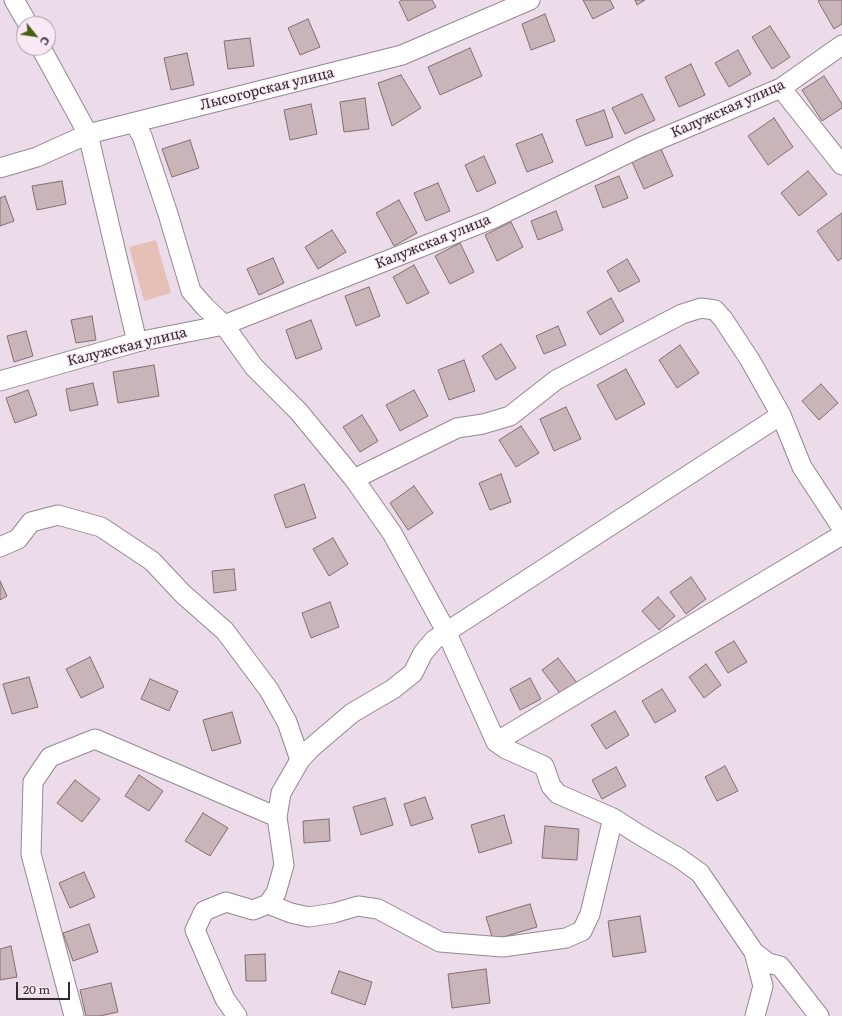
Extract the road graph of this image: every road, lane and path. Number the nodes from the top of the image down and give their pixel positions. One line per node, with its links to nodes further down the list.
1 (14, 0): 3 (street)
2 (530, 0): 7 (street, Лысогорская улица)
3 (23, 16)
4 (842, 45): 6 (street, Калужская улица)
5 (45, 56): 8 (street)
6 (781, 88): 9 (street); 11 (street, Калужская улица)
7 (134, 123): 8 (street, Лысогорская улица); 11 (street)
8 (88, 134): 10 (street, Лысогорская улица); 12 (street)
9 (842, 165)
10 (0, 168)
11 (224, 324): 12 (street, Калужская улица); 15 (street)
12 (137, 342): 13 (street, Калужская улица)
13 (0, 381)
14 (781, 415): 15 (street); 16 (street); 19 (street)
15 (354, 480): 19 (street)
16 (842, 528)
17 (842, 536): 20 (street)
18 (0, 547): 21 (street)
19 (446, 631): 20 (street); 21 (street)
20 (496, 742): 23 (street)
21 (300, 760): 22 (street)
22 (277, 817): 24 (street); 26 (street)
23 (613, 818): 24 (street); 25 (street)
24 (268, 904): 27 (street)
25 (754, 952): 28 (street); 29 (street)
26 (74, 1016)
27 (237, 1016)
28 (755, 1016)
29 (818, 1016)

